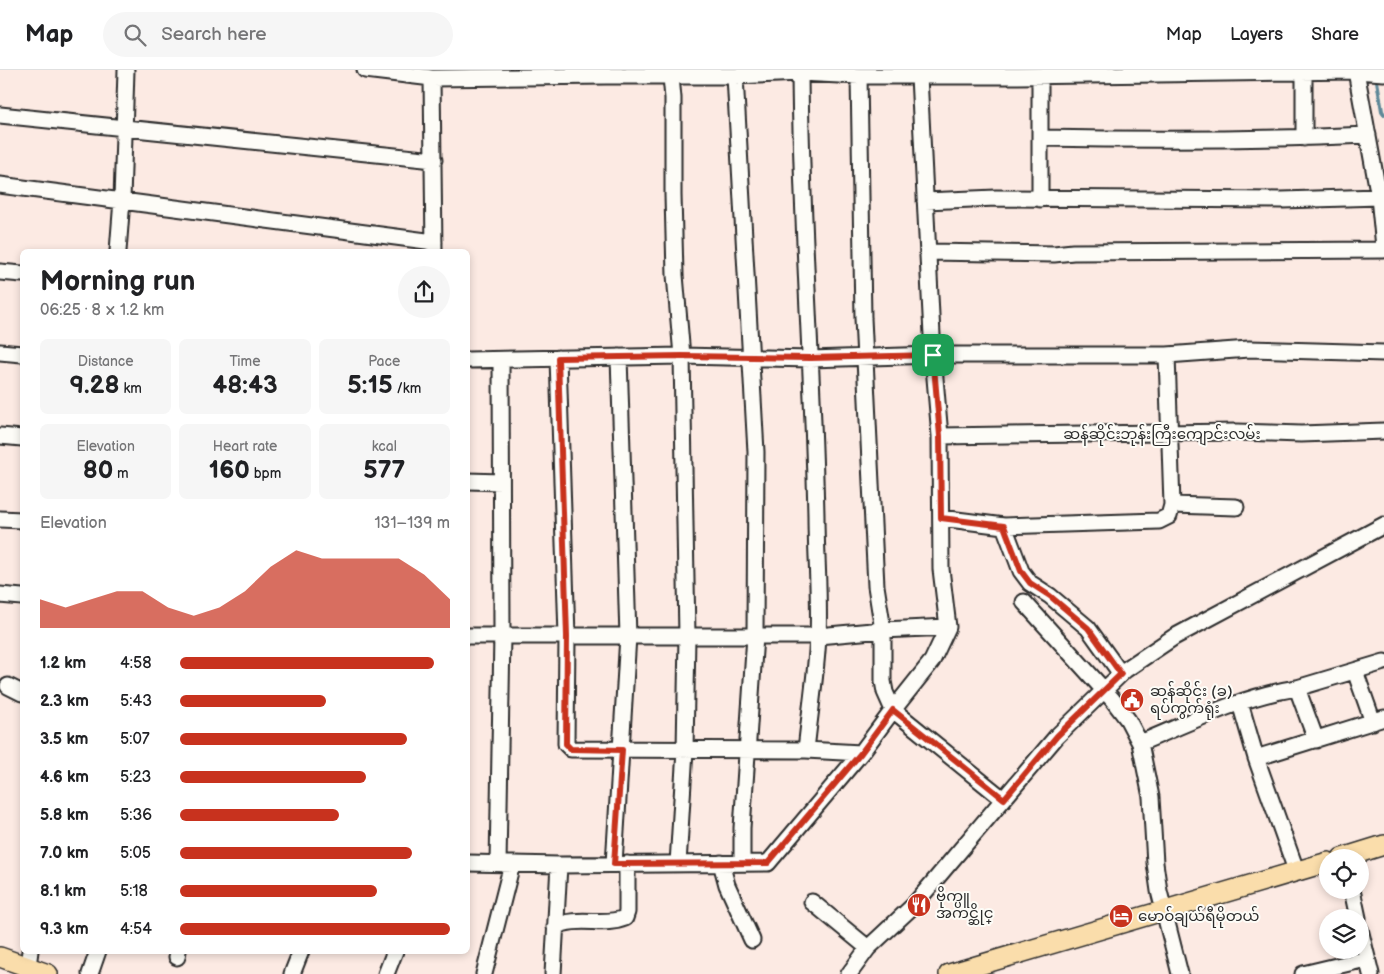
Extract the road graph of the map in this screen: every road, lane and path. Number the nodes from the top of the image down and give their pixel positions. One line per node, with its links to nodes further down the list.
1 (126, 70): 18 (street)
2 (365, 70): 16 (street)
3 (1356, 71): 5 (street); 9 (street); 19 (street)
4 (1189, 72): 5 (street); 14 (street)
5 (1304, 72): 21 (street)
6 (719, 73): 11 (street); 15 (street)
7 (800, 73): 11 (street); 12 (street); 44 (street)
8 (955, 73): 13 (street); 14 (street)
9 (1384, 73)
10 (466, 74): 15 (street); 16 (street)
11 (735, 76): 42 (street)
12 (859, 76): 13 (street); 40 (street)
13 (919, 76): 27 (street)
14 (1040, 76): 20 (street)
15 (671, 77): 39 (street)
16 (432, 78): 22 (street)
17 (0, 115): 18 (street)
18 (125, 127): 22 (street); 26 (street)
19 (1368, 135): 21 (street); 24 (street)
20 (1041, 138): 21 (street); 25 (street)
21 (1304, 138)
22 (434, 160): 28 (street)
23 (0, 185): 26 (street)
24 (1379, 196): 25 (street); 29 (street)
25 (1040, 199): 27 (street)
26 (122, 200): 28 (street); 30 (street)
27 (925, 201): 31 (street)
28 (434, 247)
29 (1384, 248): 31 (street)
30 (118, 249)
31 (928, 252): 38 (street)
32 (0, 272): 33 (street)
33 (20, 274)
34 (0, 352): 36 (street)
35 (1384, 352): 37 (street)
36 (20, 354)
37 (1167, 354): 38 (street); 48 (street)
38 (933, 355): 40 (street); 50 (street)
39 (682, 356): 41 (street); 42 (street); 70 (street)
40 (864, 356): 44 (street); 65 (street)
41 (619, 357): 43 (street); 69 (street)
42 (750, 357): 44 (street); 71 (street)
43 (558, 358): 46 (street); 68 (street)
44 (811, 358): 72 (street)
45 (470, 360): 46 (street)
46 (501, 360): 53 (street)
47 (1384, 431): 48 (street, ဆန်ဆိုင်းဘုန်းကြီးကျောင်းလမ်း)
48 (1169, 433): 50 (street, ဆန်ဆိုင်းဘုန်းကြီးကျောင်းလမ်း); 54 (street)
49 (0, 436): 51 (street)
50 (940, 436): 56 (street)
51 (20, 438)
52 (470, 481): 53 (street)
53 (501, 482): 66 (street)
54 (1172, 505): 55 (street); 60 (street)
55 (1236, 507)
56 (941, 518): 60 (street); 64 (street)
57 (0, 519): 58 (street)
58 (20, 520)
59 (1384, 525): 75 (street)
60 (1004, 526): 75 (street)
61 (0, 595): 62 (street)
62 (20, 597)
63 (1024, 602): 78 (street)
64 (948, 627): 65 (street); 81 (street)
65 (883, 630): 72 (street); 81 (street)
66 (502, 635): 67 (street); 68 (street); 97 (street)
67 (470, 636)
68 (567, 636): 69 (street); 85 (street)
69 (628, 636): 70 (street); 85 (street)
70 (688, 636): 71 (street); 86 (street)
71 (755, 636): 72 (street); 87 (street)
72 (818, 636): 88 (street)
73 (1384, 662): 74 (street)
74 (1355, 672): 77 (street); 82 (street)
75 (1121, 674): 78 (street)
76 (8, 686): 79 (street)
77 (1297, 688): 80 (street); 83 (street)
78 (1103, 690): 84 (street); 91 (street)
79 (20, 692)
80 (1240, 703): 84 (street); 90 (street)
81 (893, 710): 89 (street); 91 (street)
82 (1379, 720): 83 (street)
83 (1316, 740): 90 (street)
84 (1140, 743): 104 (street)
85 (622, 750): 86 (street); 98 (street)
86 (685, 750): 87 (street); 99 (street)
87 (746, 750): 88 (street); 96 (street)
88 (806, 750): 89 (street)
89 (861, 753): 96 (street)
90 (1256, 758): 102 (street)
91 (1004, 799): 107 (street)
92 (1384, 845): 93 (main road)
93 (1369, 849)
94 (470, 863): 97 (street)
95 (722, 863): 96 (street); 99 (street); 106 (street)
96 (742, 863)
97 (505, 864): 101 (street); 119 (street)
98 (620, 864): 99 (street); 101 (street); 105 (street)
99 (678, 864)
100 (1319, 864): 102 (main road)
101 (559, 865): 105 (street)
102 (1296, 870): 104 (main road)
103 (812, 902): 107 (street)
104 (1164, 911): 122 (main road); 123 (street)
105 (555, 927): 120 (street)
106 (752, 940)
107 (868, 948): 121 (street)
108 (97, 954): 116 (street)
109 (300, 954): 117 (street)
110 (393, 954): 118 (street)
111 (0, 957): 112 (main road)
112 (29, 958): 115 (main road)
113 (1362, 959): 124 (street)
114 (1366, 959): 125 (street)
115 (48, 974)
116 (90, 974)
117 (292, 974)
118 (386, 974)
119 (484, 974)
120 (553, 974)
121 (849, 974)
122 (949, 974)
123 (1180, 974)
124 (1303, 974)
125 (1371, 974)

